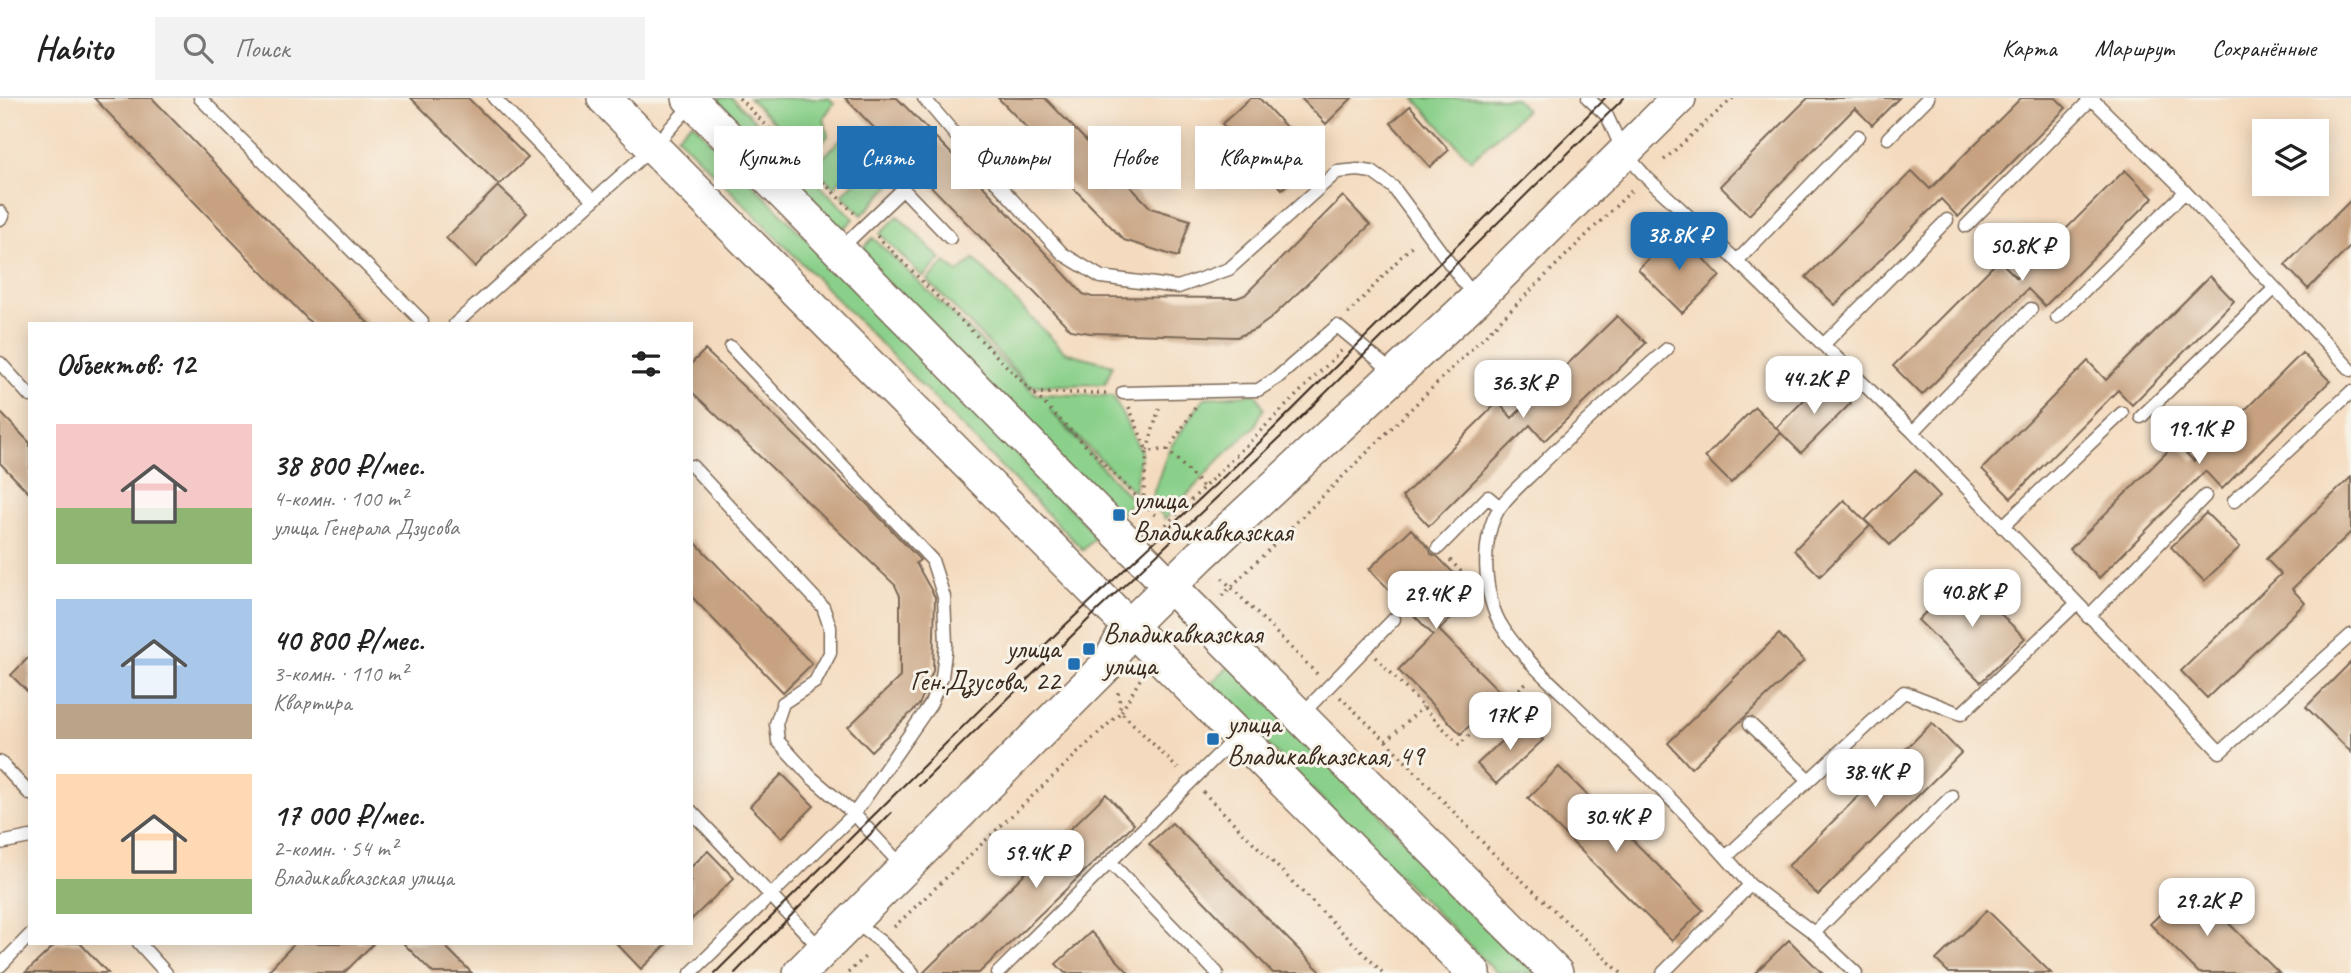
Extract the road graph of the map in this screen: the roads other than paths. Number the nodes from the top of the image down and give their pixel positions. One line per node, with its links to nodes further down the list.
1 (200, 98): 27 (lane)
2 (494, 98): 15 (lane)
3 (604, 98): 12 (main road)
4 (924, 98): 24 (lane)
5 (1588, 98): 13 (lane)
6 (1679, 98): 13 (main road)
7 (1928, 98): 11 (lane)
8 (2092, 98): 14 (lane); 19 (lane)
9 (694, 99): 12 (lane); 21 (main road)
10 (1858, 136): 22 (lane)
11 (1888, 138)
12 (653, 147): 15 (lane); 51 (main road)
13 (1623, 151): 22 (lane); 24 (main road)
14 (2185, 192): 23 (lane); 26 (lane)
15 (593, 200): 28 (lane)
16 (0, 212): 17 (lane)
17 (0, 219)
18 (1947, 220): 29 (lane)
19 (1966, 226)
20 (950, 238): 21 (lane)
21 (839, 250): 47 (main road)
22 (1737, 261): 29 (lane)
23 (2275, 288): 33 (lane); 39 (lane)
24 (1476, 299): 34 (main road)
25 (2031, 309): 40 (lane)
26 (2057, 317)
27 (424, 322)
28 (457, 322)
29 (1824, 344): 40 (lane)
30 (730, 347): 61 (lane)
31 (1667, 349): 44 (lane)
32 (0, 363): 37 (lane)
33 (2351, 370)
34 (1395, 374): 36 (lane); 47 (main road)
35 (2351, 392): 43 (lane)
36 (1123, 393)
37 (28, 394)
38 (2122, 413): 45 (lane)
39 (2141, 417)
40 (1913, 432): 45 (lane)
41 (693, 467): 61 (lane)
42 (2205, 496): 49 (lane)
43 (2234, 501)
44 (1500, 507): 46 (lane); 64 (lane)
45 (2002, 527): 48 (lane)
46 (1438, 548)
47 (1170, 586): 51 (main road); 53 (main road)
48 (2076, 604): 49 (lane); 57 (lane)
49 (2088, 617): 52 (lane)
50 (1394, 619): 53 (lane)
51 (1128, 627): 55 (main road); 66 (main road)
52 (2351, 635)
53 (1300, 716): 81 (main road)
54 (1750, 724): 57 (lane)
55 (1237, 736): 65 (lane); 80 (main road)
56 (0, 762): 58 (lane)
57 (1809, 780): 64 (lane)
58 (28, 792)
59 (1952, 796): 70 (lane)
60 (693, 812): 68 (lane)
61 (854, 814): 66 (lane); 68 (lane)
62 (28, 838): 63 (lane)
63 (0, 843)
64 (1726, 857): 67 (lane)
65 (1111, 863): 78 (lane); 79 (lane)
66 (905, 869): 69 (main road)
67 (1750, 885): 70 (lane); 82 (lane)
68 (771, 895): 73 (lane); 76 (lane)
69 (853, 921): 73 (main road); 77 (lane)
70 (1814, 933): 83 (lane)
71 (28, 937): 74 (lane)
72 (141, 945): 75 (lane)
73 (811, 962)
74 (0, 966)
75 (166, 973)
76 (691, 973)
77 (913, 973)
78 (998, 973)
79 (1217, 973)
80 (1474, 973)
81 (1556, 973)
82 (1663, 973)
83 (1856, 973)

